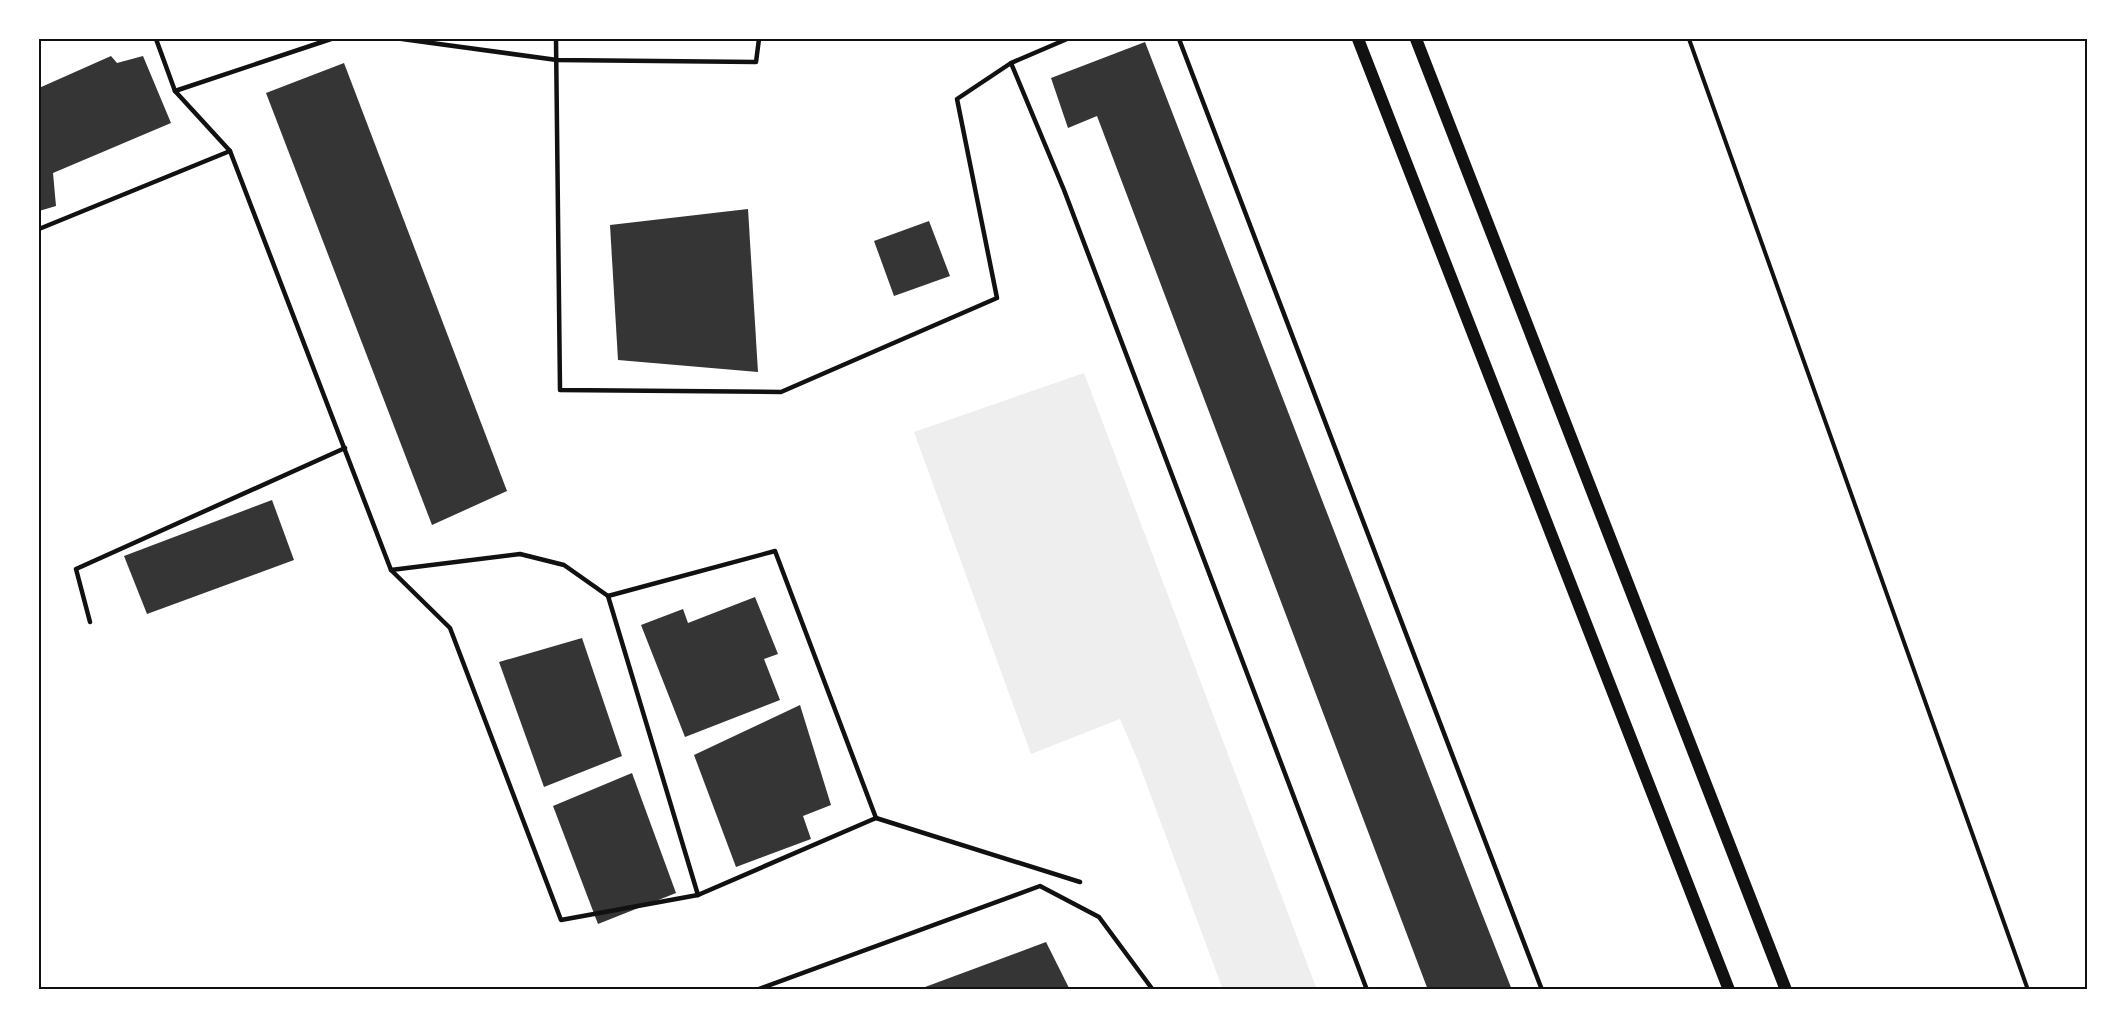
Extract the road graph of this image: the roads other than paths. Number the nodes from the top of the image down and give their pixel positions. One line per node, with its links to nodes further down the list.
1 (156, 39): 12 (lane)
2 (331, 39): 12 (lane)
3 (402, 39): 10 (lane)
4 (556, 39): 10 (lane)
5 (759, 39): 10 (lane)
6 (1066, 39): 11 (lane)
7 (1179, 39): 25 (lane)
8 (1359, 39): 26 (main road)
9 (1416, 39): 27 (main road)
10 (557, 60): 11 (lane)
11 (1011, 63): 24 (lane)
12 (175, 91): 13 (lane)
13 (230, 151): 14 (lane); 15 (lane)
14 (39, 229)
15 (345, 448): 16 (lane); 18 (lane)
16 (392, 570): 17 (lane); 21 (lane)
17 (608, 596): 19 (lane); 21 (lane)
18 (90, 622)
19 (876, 818): 20 (lane); 21 (lane)
20 (1080, 882)
21 (698, 895)
22 (756, 990): 23 (lane)
23 (1154, 990)
24 (1367, 990)
25 (1542, 990)
26 (1729, 990)
27 (1786, 990)

